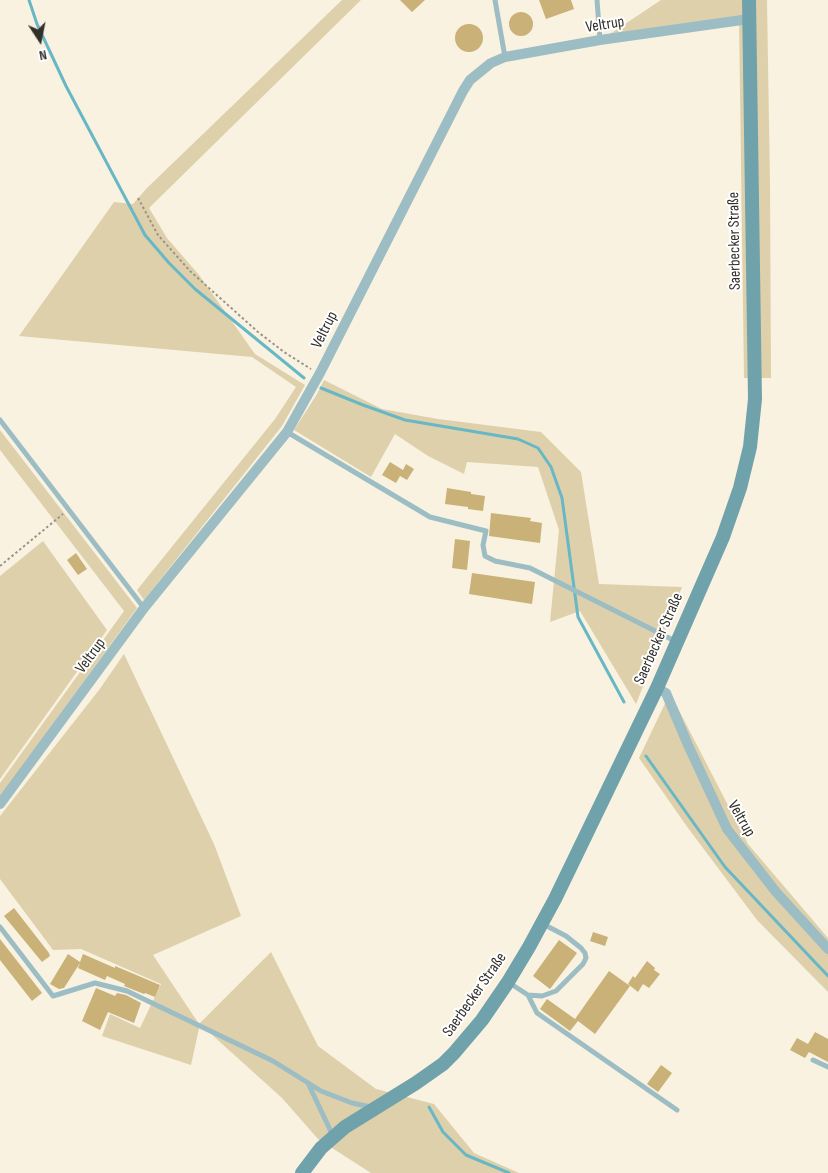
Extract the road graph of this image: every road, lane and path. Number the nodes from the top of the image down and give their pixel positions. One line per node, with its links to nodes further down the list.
1 (495, 0): 6 (lane)
2 (597, 0): 5 (lane)
3 (749, 0): 4 (main road, Saerbecker Straße)
4 (749, 19): 5 (street, Veltrup); 14 (main road, Saerbecker Straße)
5 (600, 40): 6 (street, Veltrup)
6 (505, 57): 8 (street, Veltrup)
7 (138, 198): 8 (path)
8 (320, 373): 10 (street, Veltrup)
9 (0, 420): 11 (lane)
10 (287, 432): 13 (street, Veltrup); 14 (lane)
11 (69, 510): 12 (path); 13 (lane)
12 (0, 566)
13 (144, 608): 16 (street, Veltrup)
14 (678, 642): 15 (main road, Saerbecker Straße)
15 (658, 688): 17 (main road, Saerbecker Straße); 19 (street, Veltrup)
16 (0, 804)
17 (542, 923): 20 (main road, Saerbecker Straße); 21 (lane)
18 (0, 927): 24 (lane)
19 (828, 949)
20 (508, 982): 21 (lane); 25 (main road, Saerbecker Straße)
21 (528, 995): 26 (lane)
22 (813, 1060): 23 (lane)
23 (828, 1067)
24 (308, 1082): 25 (lane); 27 (lane)
25 (376, 1108): 27 (main road, Saerbecker Straße)
26 (677, 1110)
27 (333, 1136): 28 (main road, Saerbecker Straße)
28 (302, 1173)

